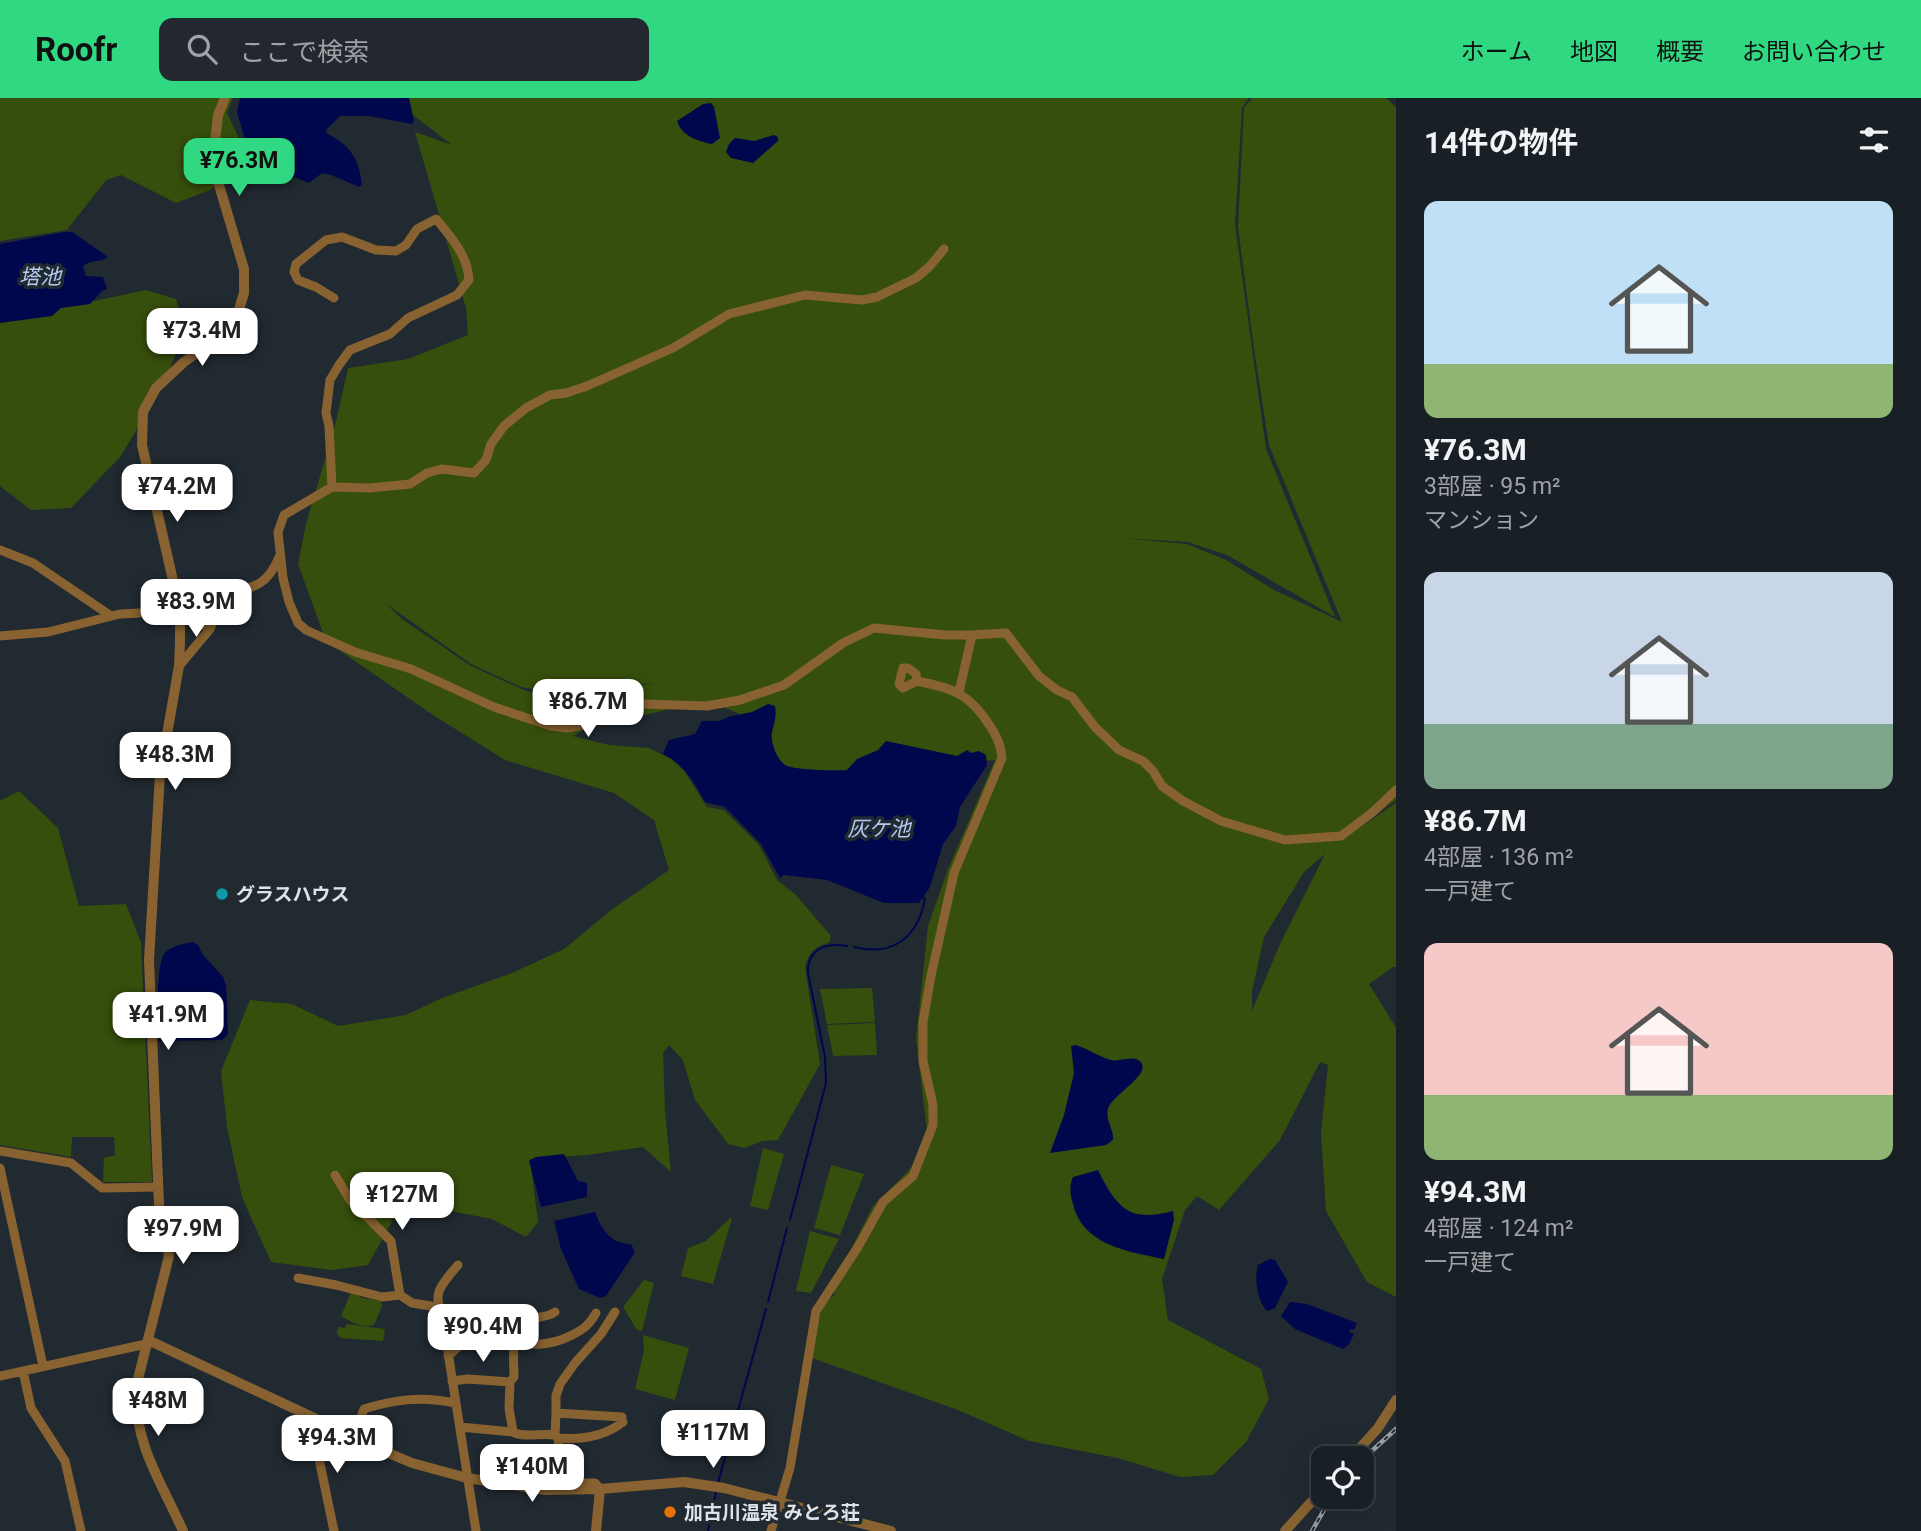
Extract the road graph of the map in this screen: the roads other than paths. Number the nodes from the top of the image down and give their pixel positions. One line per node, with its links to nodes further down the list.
1 (225, 98): 7 (street)
2 (944, 249): 4 (street)
3 (334, 298): 4 (street)
4 (332, 487): 6 (street)
5 (0, 550): 8 (street)
6 (281, 552): 9 (street); 10 (street)
7 (180, 611): 8 (street); 9 (street); 12 (street)
8 (111, 616): 11 (street)
9 (210, 629): 12 (street)
10 (972, 635): 14 (street); 15 (street)
11 (0, 636)
12 (179, 666): 19 (street)
13 (916, 681): 14 (street)
14 (959, 692): 47 (street)
15 (1396, 790)
16 (0, 1151): 19 (street)
17 (0, 1168): 30 (street)
18 (335, 1175): 22 (street)
19 (158, 1187): 27 (street)
20 (458, 1265): 23 (street)
21 (298, 1278): 22 (street)
22 (400, 1294): 23 (street)
23 (437, 1307): 29 (street)
24 (555, 1312): 28 (street)
25 (615, 1312): 37 (street)
26 (596, 1314): 28 (street)
27 (147, 1342): 30 (street); 38 (street); 49 (street)
28 (513, 1344): 29 (street); 34 (street)
29 (448, 1356): 33 (street)
30 (43, 1366): 31 (street)
31 (23, 1371): 32 (street); 48 (street)
32 (0, 1376)
33 (452, 1381): 34 (street); 36 (street)
34 (510, 1382): 40 (street)
35 (1396, 1400): 43 (street)
36 (455, 1403): 39 (street); 42 (street)
37 (556, 1413): 41 (street); 41 (street)
38 (313, 1419): 42 (street); 50 (street)
39 (460, 1427): 40 (street); 44 (street)
40 (513, 1432): 41 (street)
41 (557, 1437): 45 (street)
42 (352, 1438): 44 (street)
43 (1362, 1446)
44 (467, 1478): 45 (street); 51 (street)
45 (600, 1489): 47 (street); 52 (street)
46 (1311, 1502): 55 (street)
47 (779, 1503): 53 (street); 54 (street)
48 (81, 1531)
49 (183, 1531)
50 (334, 1531)
51 (476, 1531)
52 (596, 1531)
53 (771, 1531)
54 (891, 1531)
55 (1285, 1531)

